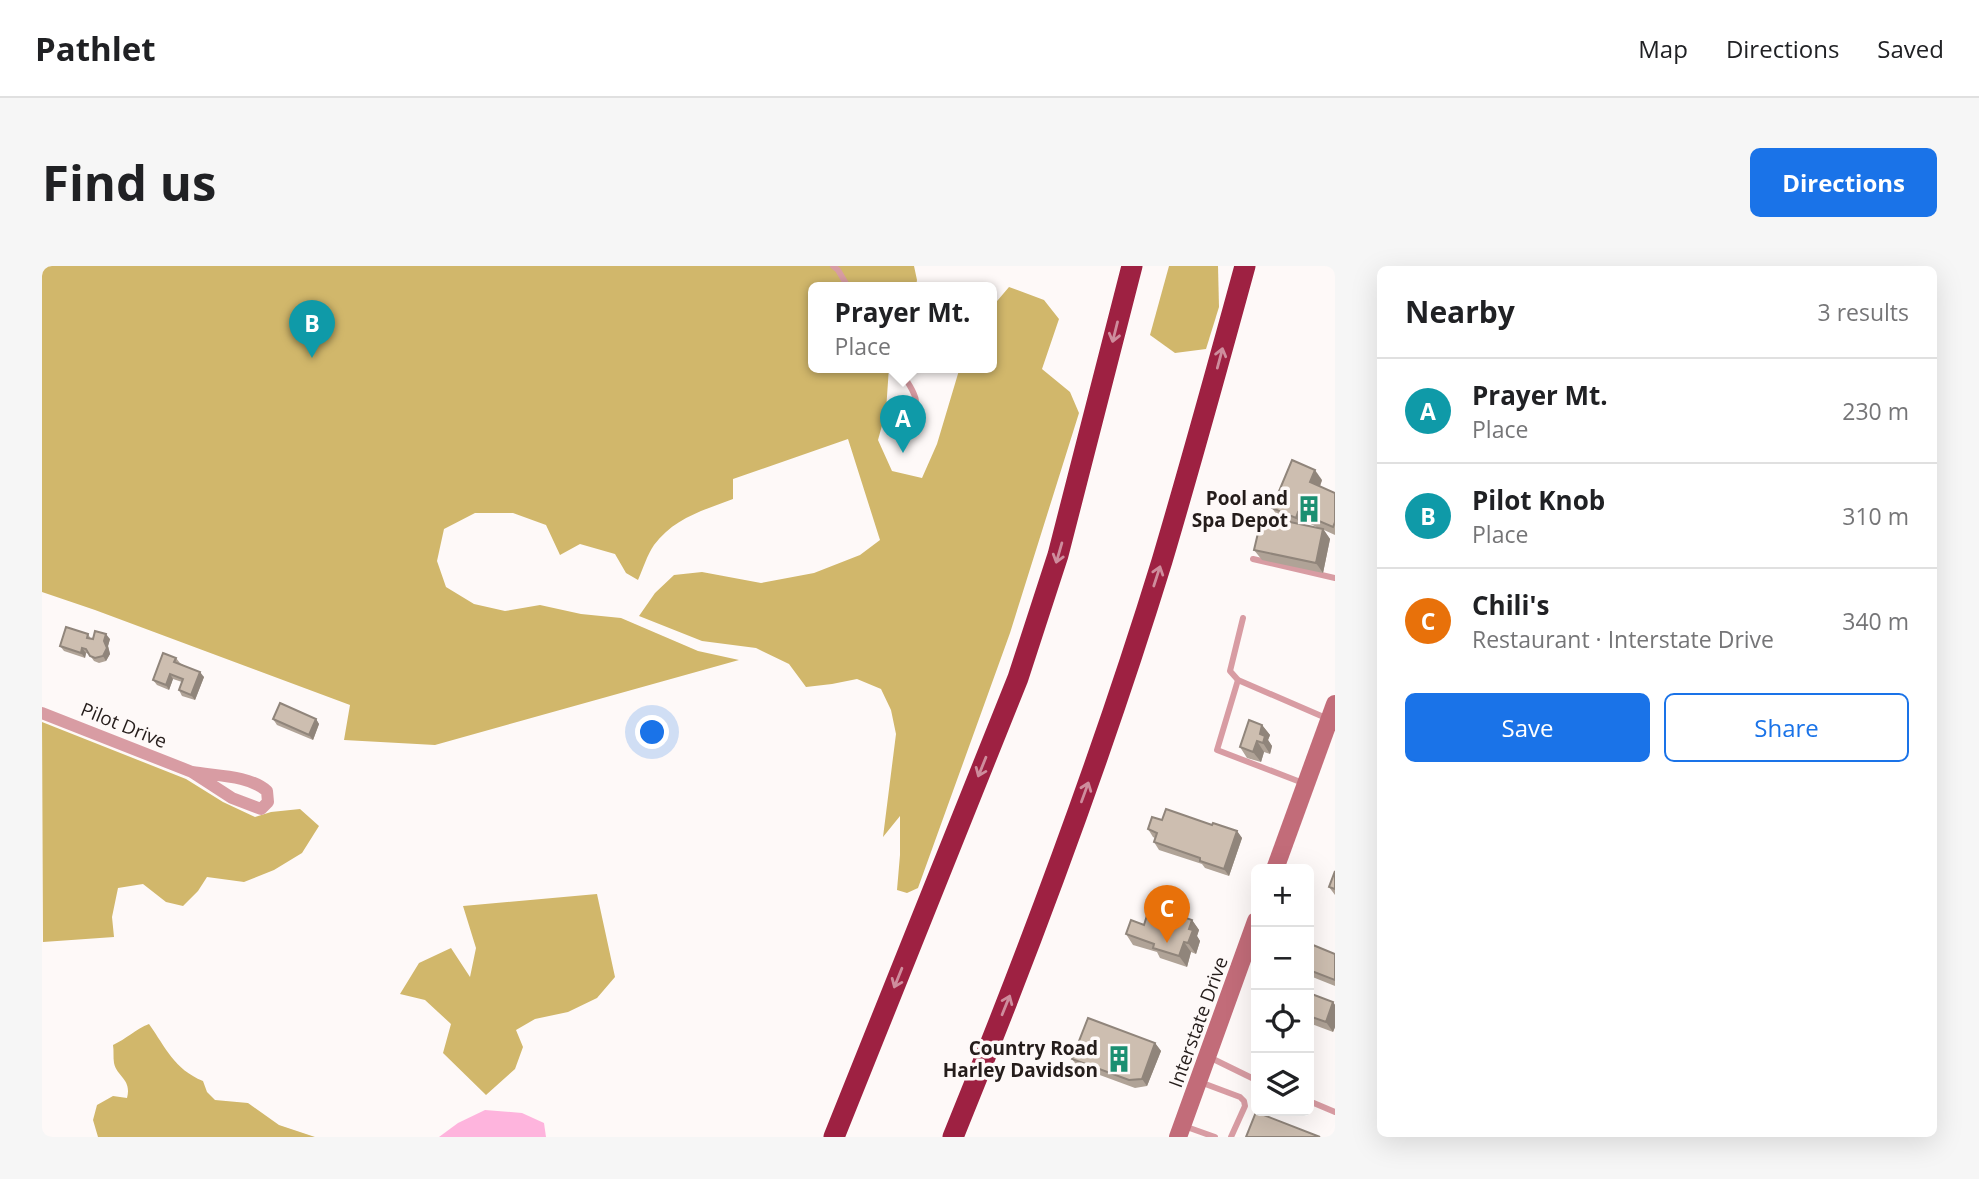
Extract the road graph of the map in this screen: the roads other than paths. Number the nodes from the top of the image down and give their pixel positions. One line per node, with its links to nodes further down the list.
1 (833, 266): 4 (lane)
2 (1132, 266): 23 (highway, one-way to 23)
3 (1245, 266): 24 (highway, one-way to 3)
4 (845, 282)
5 (901, 373): 6 (lane)
6 (913, 434)
7 (1253, 559): 8 (lane)
8 (1335, 578)
9 (1243, 618): 10 (lane)
10 (1238, 680): 11 (lane); 14 (lane)
11 (1332, 711): 14 (main road)
12 (42, 713): 13 (street, Pilot Drive)
13 (192, 772): 13 (street, Pilot Drive)
14 (1306, 784): 15 (main road)
15 (1277, 864)
16 (1254, 927): 17 (main road, Interstate Drive)
17 (1208, 1056): 18 (lane); 19 (main road, Interstate Drive)
18 (1251, 1078)
19 (1198, 1082): 22 (main road, Interstate Drive); 26 (lane)
20 (1314, 1103): 21 (lane)
21 (1335, 1112)
22 (1180, 1131): 25 (lane)
23 (834, 1137)
24 (953, 1137)
25 (1215, 1137)
26 (1231, 1137)

